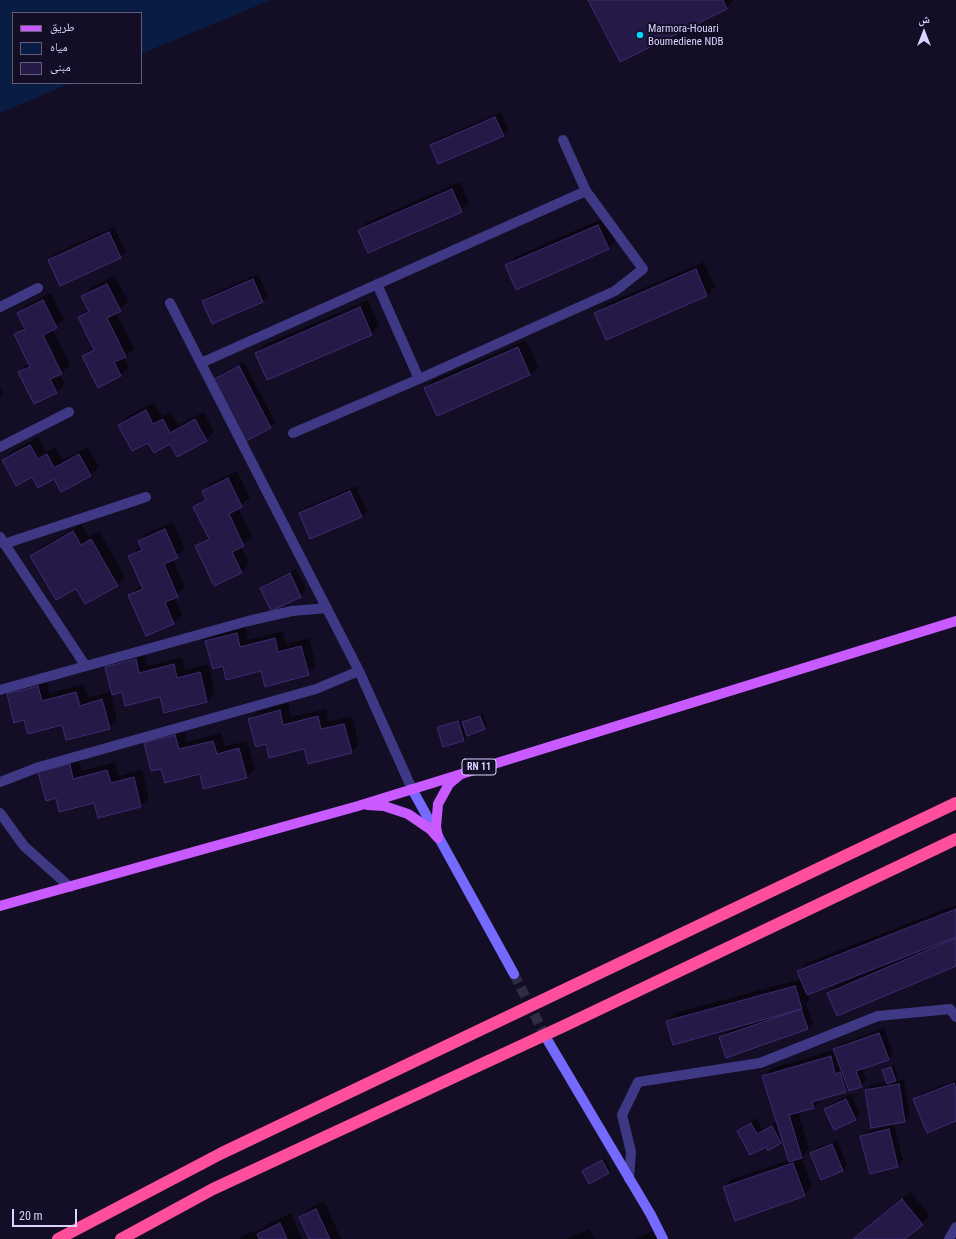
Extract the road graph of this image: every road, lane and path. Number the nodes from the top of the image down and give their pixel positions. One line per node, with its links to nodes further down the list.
1 (563, 140): 2 (street)
2 (586, 191): 3 (street); 8 (street)
3 (377, 284): 7 (street); 8 (street)
4 (38, 288): 6 (street)
5 (170, 302): 7 (street)
6 (0, 307)
7 (201, 363): 14 (street)
8 (419, 379): 10 (street)
9 (69, 412): 11 (street)
10 (293, 433)
11 (0, 447)
12 (146, 497): 13 (street)
13 (2, 541): 16 (street)
14 (327, 608): 16 (street); 17 (street)
15 (956, 621): 19 (main road, RN 11)
16 (85, 665): 18 (street)
17 (359, 670): 20 (street); 21 (street)
18 (0, 690)
19 (468, 771): 21 (main road, RN 11); 25 (main road)
20 (0, 782)
21 (412, 789): 23 (main road, RN 11); 25 (main road)
22 (956, 803): 34 (highway)
23 (358, 806): 25 (main road); 27 (main road, RN 11)
24 (0, 813): 27 (street)
25 (438, 838): 29 (main road)
26 (956, 839): 35 (highway)
27 (70, 887): 28 (main road, RN 11)
28 (0, 906)
29 (514, 974)
30 (956, 1017): 32 (street)
31 (545, 1036): 32 (main road)
32 (629, 1179): 36 (main road)
33 (956, 1227): 37 (street)
34 (58, 1239)
35 (121, 1239)
36 (663, 1239)
37 (949, 1239)

